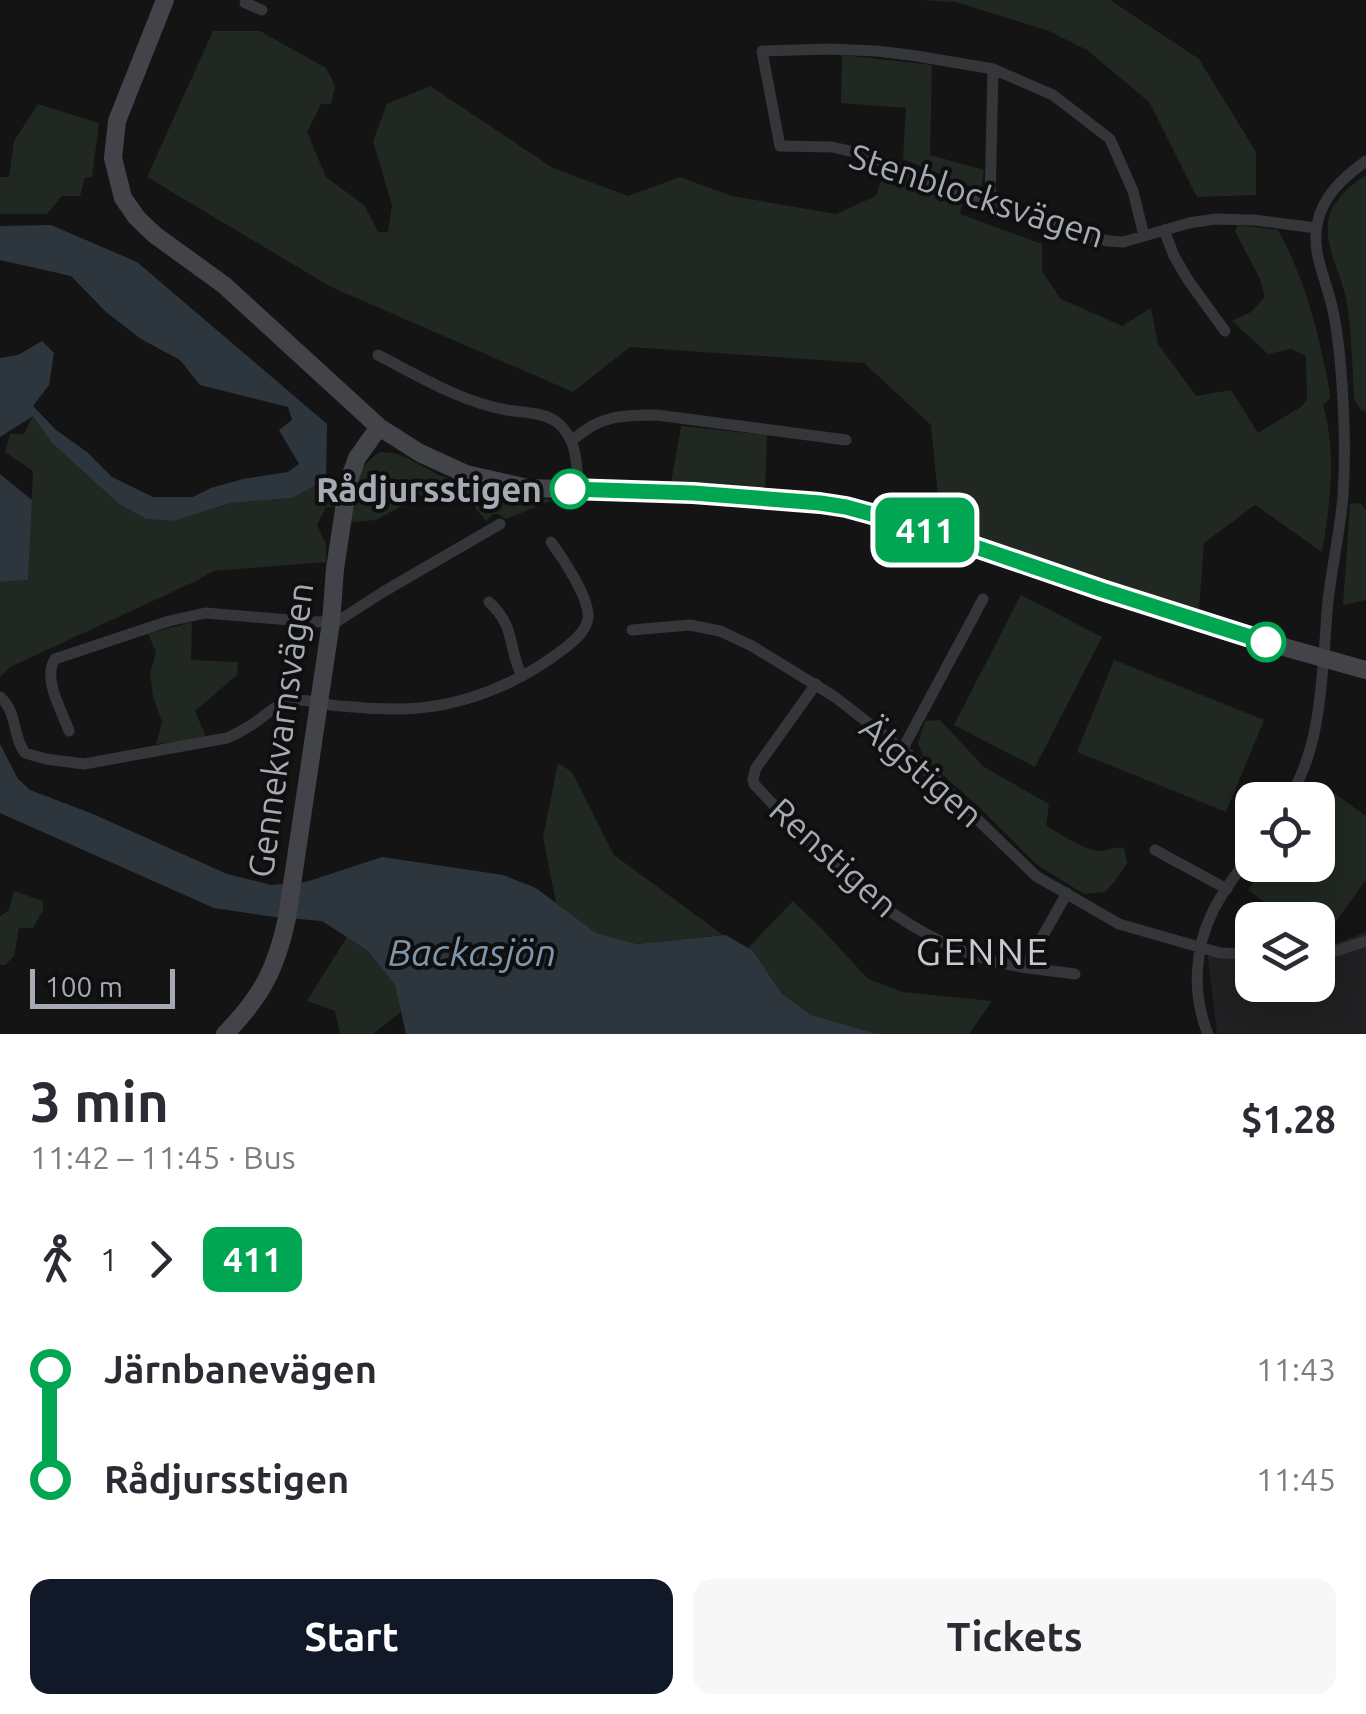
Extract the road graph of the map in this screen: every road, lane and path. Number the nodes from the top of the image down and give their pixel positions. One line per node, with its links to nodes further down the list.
1 (165, 0): 12 (street)
2 (243, 1): 3 (street)
3 (262, 10)
4 (993, 69): 6 (street); 6 (street, Stenblocksvägen); 9 (street, Stenblocksvägen)
5 (1366, 161): 7 (street)
6 (990, 204): 9 (street, Stenblocksvägen)
7 (1316, 228): 8 (street, Stenblocksvägen); 22 (street)
8 (1164, 230): 9 (street, Stenblocksvägen); 10 (street)
9 (1144, 236)
10 (1225, 331)
11 (378, 356): 13 (street)
12 (379, 427): 15 (street); 20 (street, Gennekvarnsvägen)
13 (573, 440): 14 (street); 15 (street)
14 (846, 440)
15 (579, 488): 22 (street)
16 (500, 524): 20 (street)
17 (551, 542): 24 (street)
18 (983, 599): 29 (street)
19 (489, 602): 24 (street)
20 (331, 622): 27 (street, Gennekvarnsvägen); 28 (street)
21 (632, 630): 25 (street, Älgstigen)
22 (1324, 659): 23 (street); 30 (street)
23 (1366, 670)
24 (522, 676): 27 (street)
25 (816, 684): 29 (street, Älgstigen); 39 (street, Renstigen)
26 (0, 697): 27 (street)
27 (319, 703): 41 (street, Gennekvarnsvägen)
28 (69, 731)
29 (902, 750): 34 (street, Älgstigen)
30 (1297, 782)
31 (1156, 850): 33 (street)
32 (1235, 876): 33 (street)
33 (1227, 888): 36 (street)
34 (1067, 893): 36 (street, Älgstigen); 39 (street)
35 (1366, 941): 37 (street)
36 (1202, 946): 38 (street, Älgstigen); 42 (street)
37 (1335, 951)
38 (1235, 953)
39 (1028, 968): 40 (street, Renstigen)
40 (1075, 974)
41 (226, 1034)
42 (1208, 1034)

